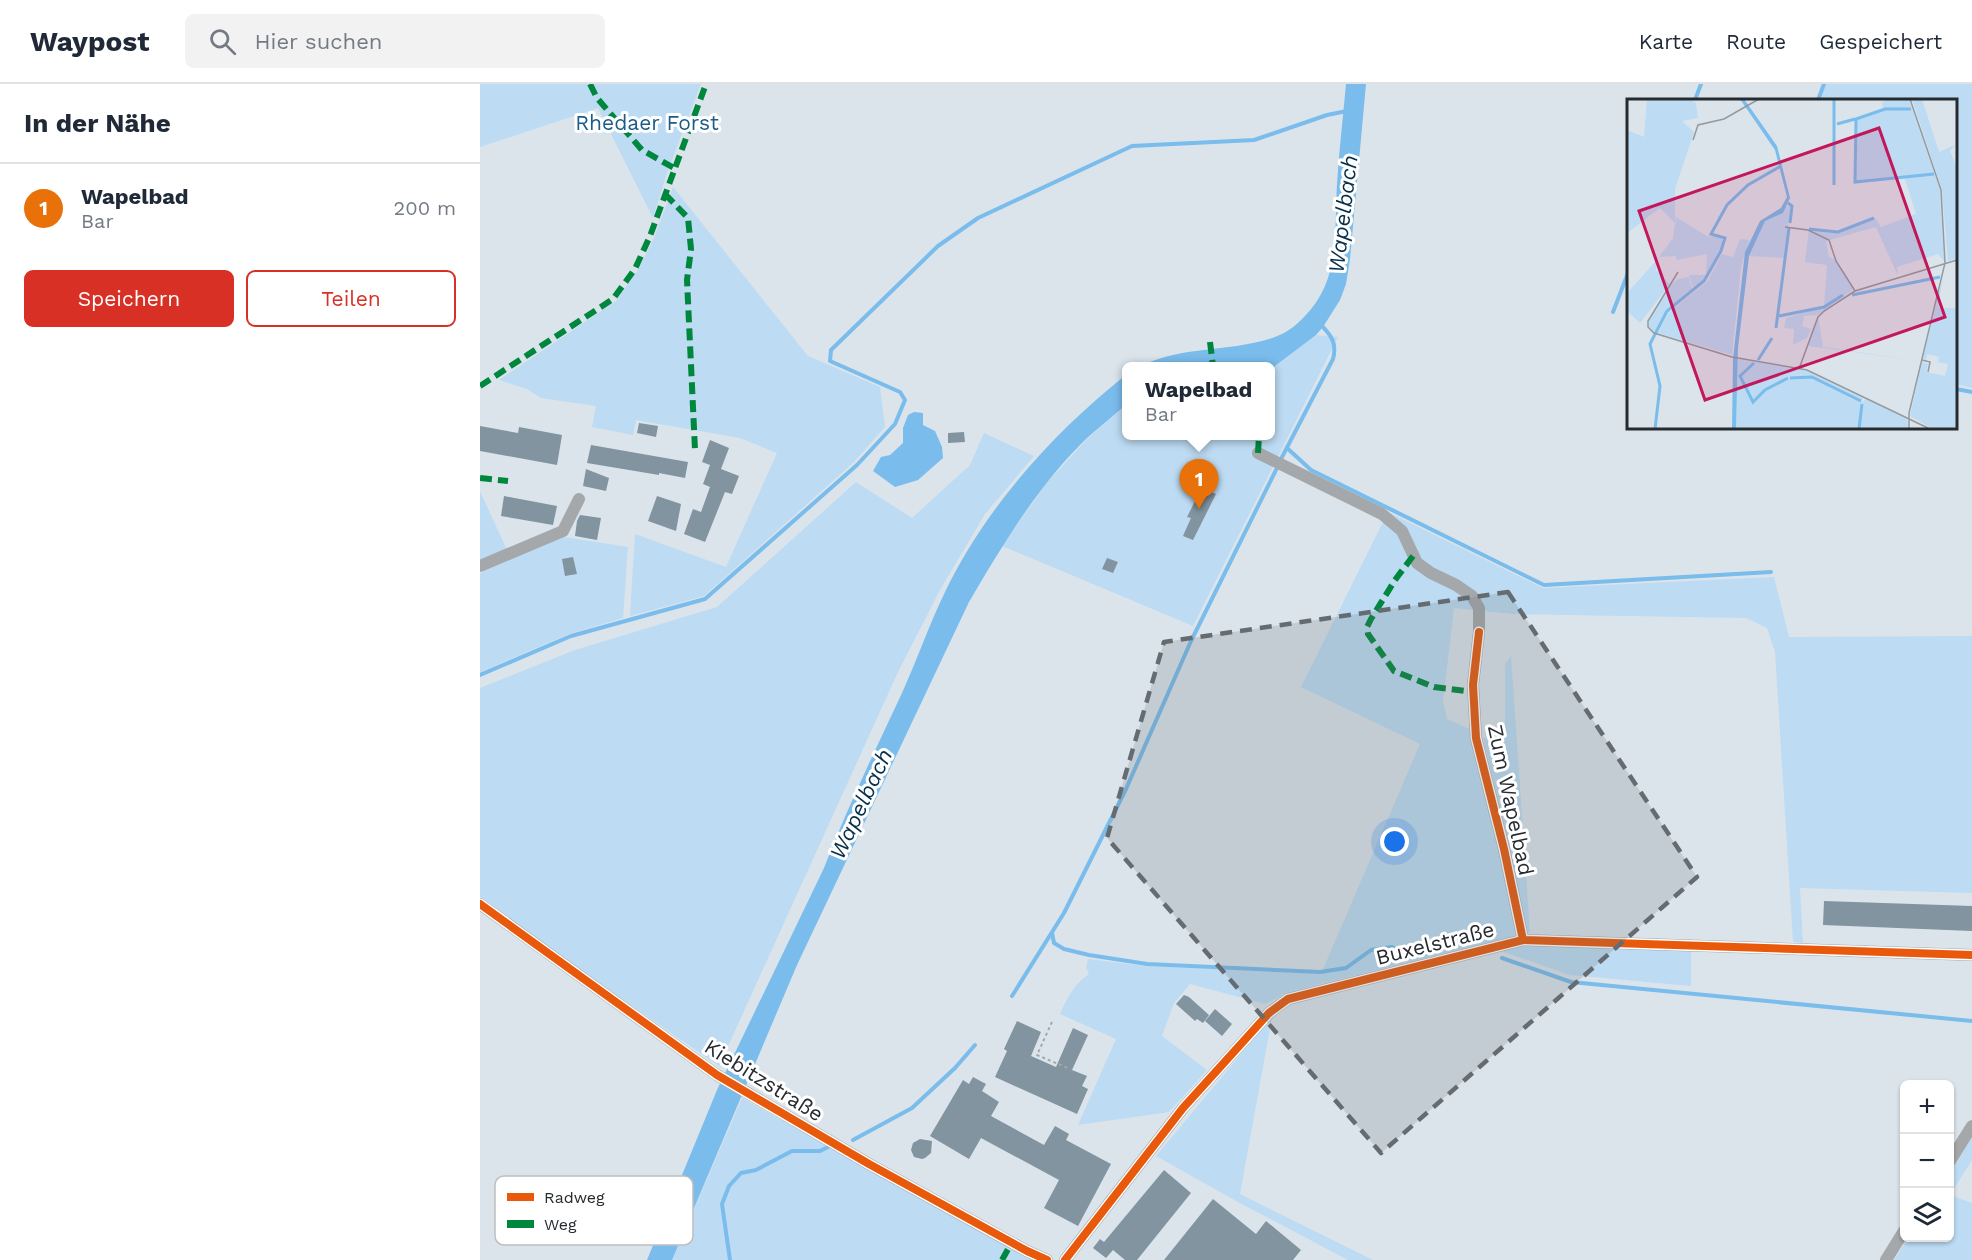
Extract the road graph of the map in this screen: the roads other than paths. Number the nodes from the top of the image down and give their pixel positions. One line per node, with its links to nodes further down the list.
1 (1258, 453): 5 (street, Zum Wapelbad)
2 (579, 500): 3 (street)
3 (480, 566)
4 (480, 904): 10 (street, Kiebitzstraße)
5 (1523, 940): 6 (street, Buxelstraße); 11 (street, Buxelstraße)
6 (1972, 956)
7 (1972, 1126): 8 (street)
8 (1954, 1155)
9 (1900, 1239): 12 (street)
10 (1047, 1260)
11 (1065, 1260)
12 (1886, 1260)

